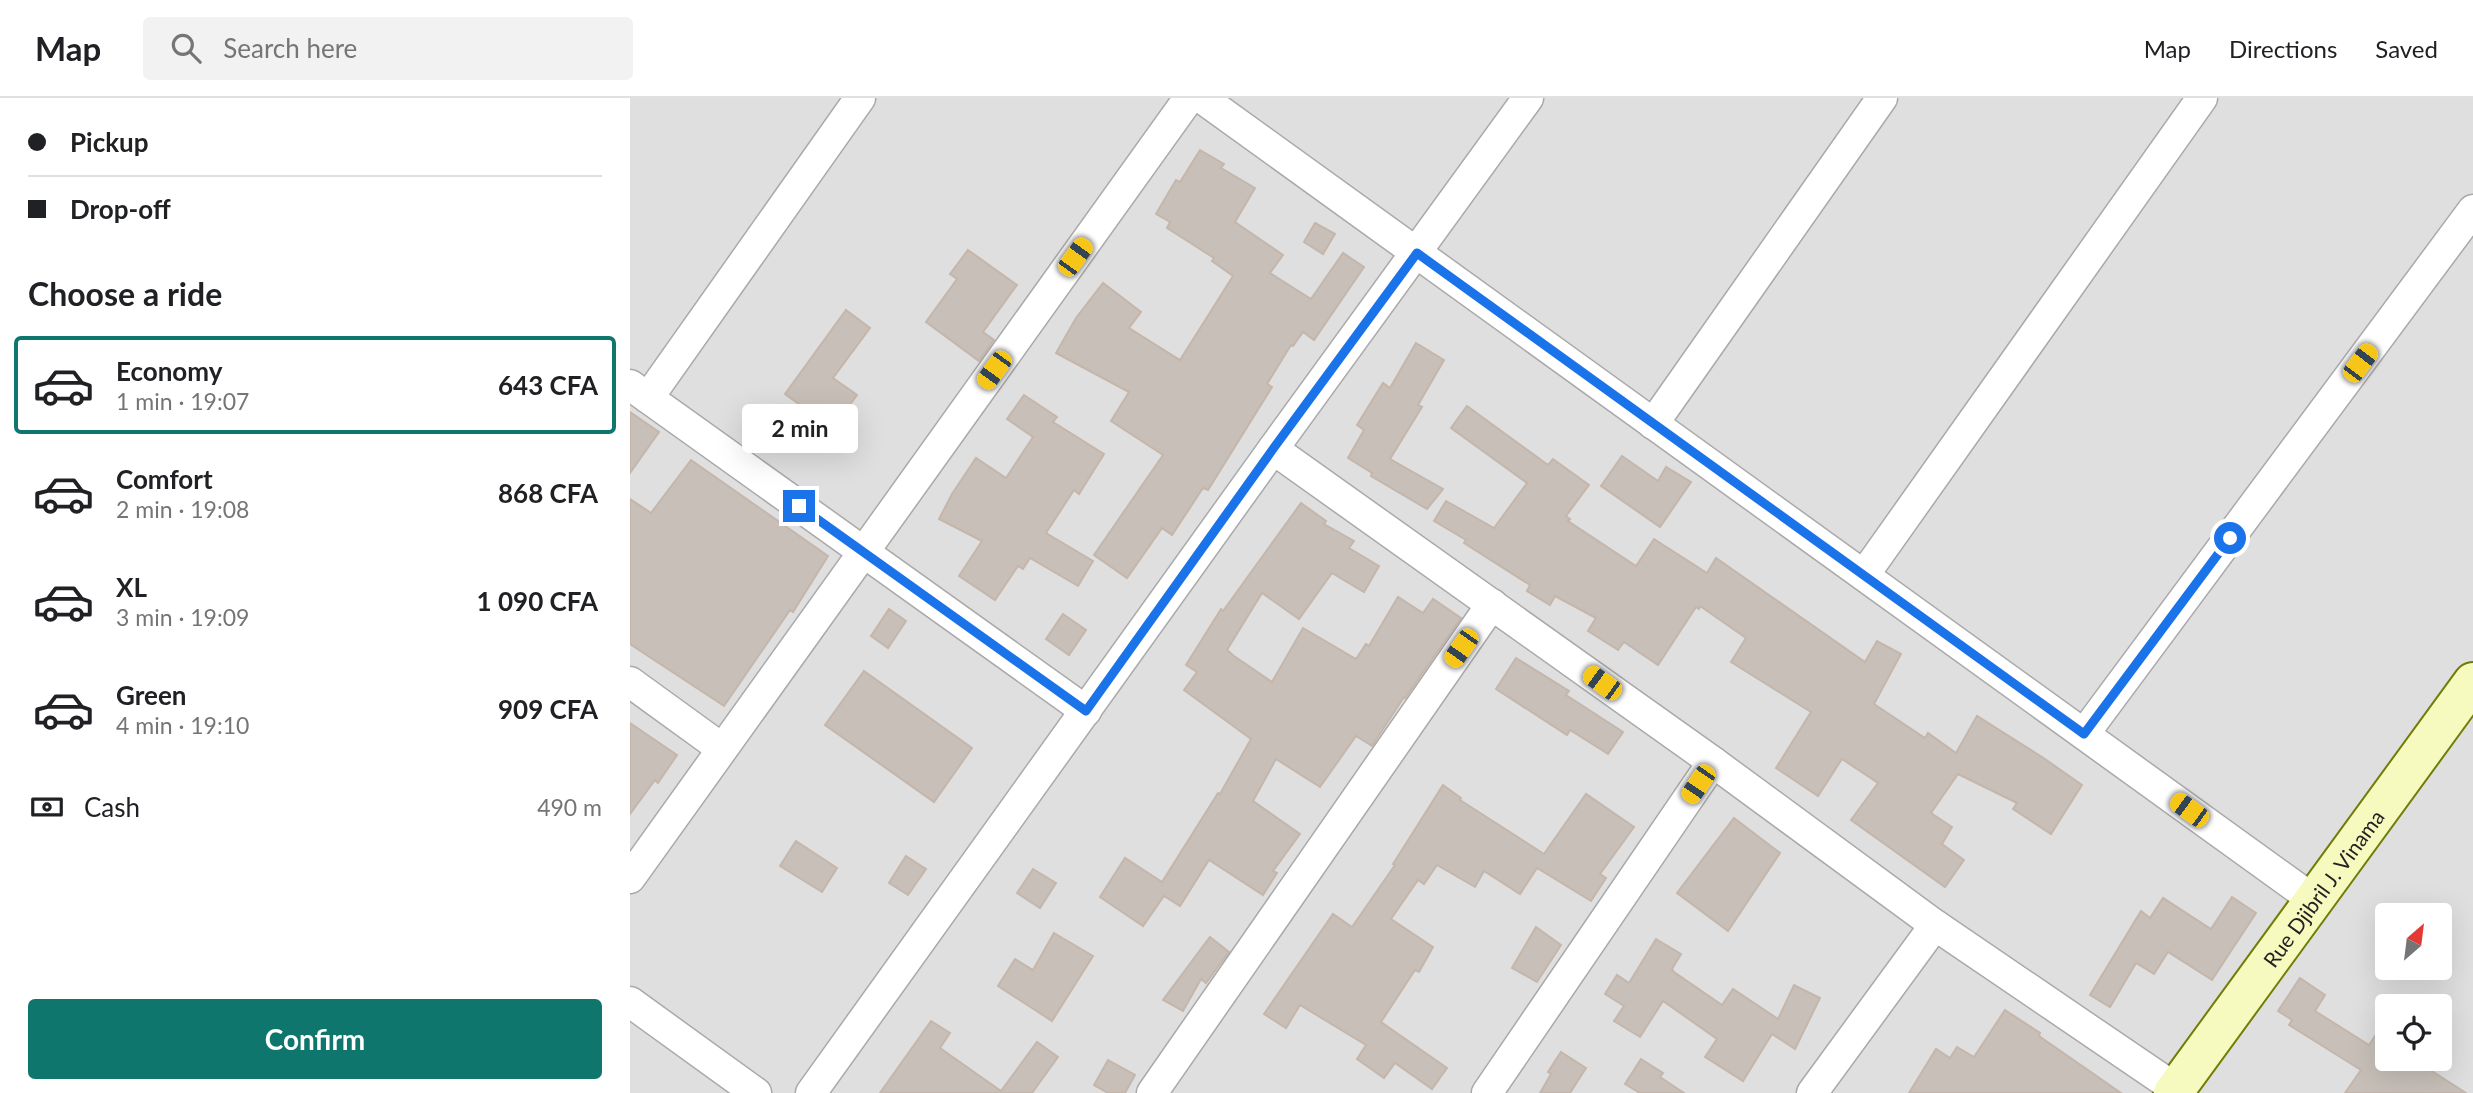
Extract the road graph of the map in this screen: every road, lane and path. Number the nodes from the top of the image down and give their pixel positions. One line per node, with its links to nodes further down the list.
1 (860, 98): 9 (street)
2 (1189, 98): 12 (street)
3 (1202, 98): 8 (street)
4 (1528, 98): 8 (street)
5 (1882, 98): 10 (street)
6 (2202, 98): 13 (street)
7 (2473, 210): 18 (street)
8 (1417, 253): 10 (street); 11 (street)
9 (639, 392): 12 (street)
10 (1653, 424): 13 (street)
11 (1273, 449): 14 (street); 17 (street)
12 (864, 552): 17 (street); 19 (street)
13 (1864, 575): 18 (street)
14 (1492, 604): 20 (street); 28 (street)
15 (630, 682): 19 (street)
16 (2473, 682): 22 (street, Rue Djibril J. Vinama)
17 (1086, 711): 27 (street)
18 (2084, 734): 22 (street)
19 (721, 748): 21 (street)
20 (1713, 762): 23 (street); 29 (street)
21 (630, 878)
22 (2315, 901): 25 (street, Rue Djibril J. Vinama)
23 (1935, 925): 25 (street); 30 (street)
24 (630, 1002): 26 (street)
25 (2175, 1091)
26 (756, 1093)
27 (811, 1093)
28 (1152, 1093)
29 (1487, 1093)
30 (1812, 1093)

